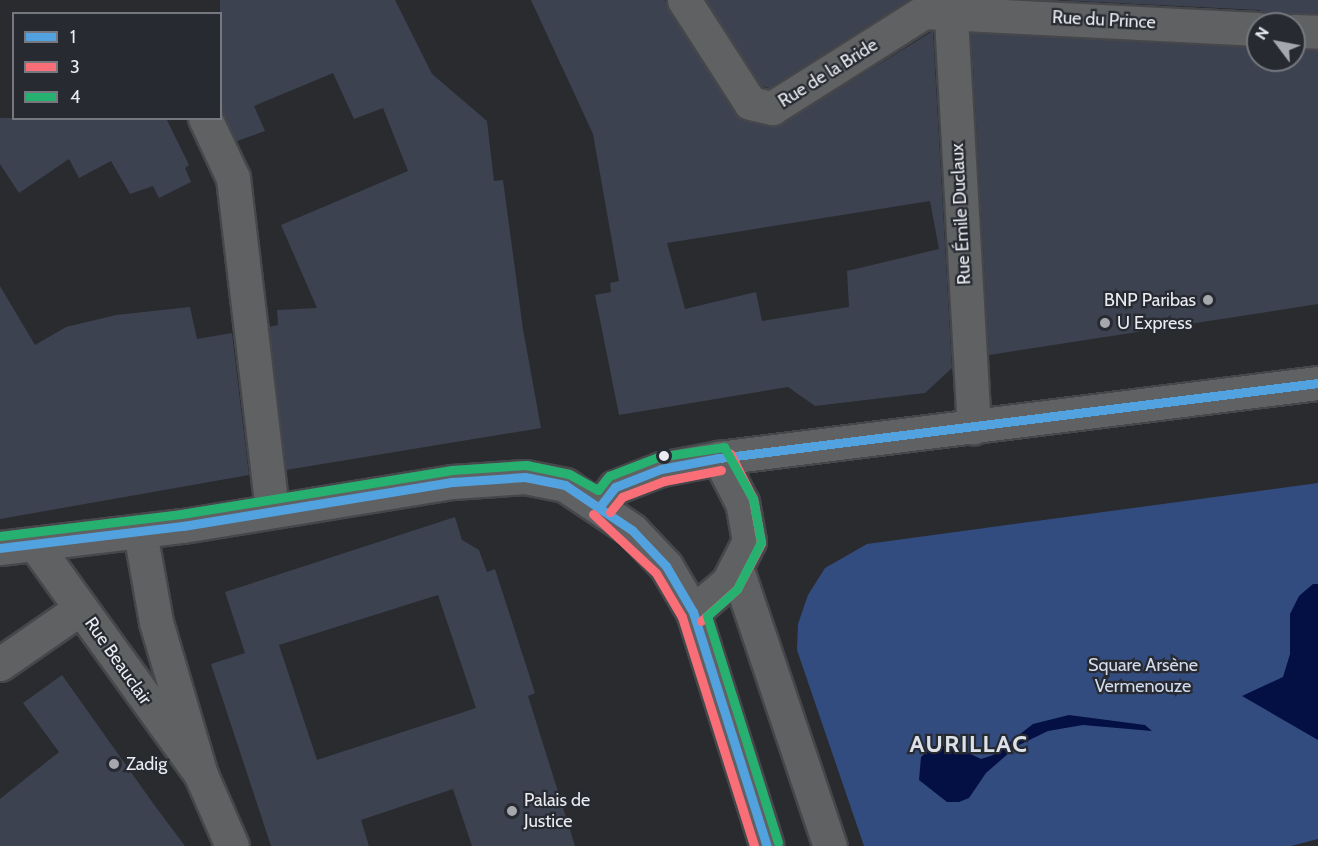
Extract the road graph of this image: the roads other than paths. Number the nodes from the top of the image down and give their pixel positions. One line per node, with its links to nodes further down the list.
1 (684, 0): 2 (street, Rue de la Bride)
2 (950, 6): 3 (street, Rue du Prince); 6 (street, Rue Émile Duclaux)
3 (1246, 28)
4 (206, 120): 9 (street)
5 (1318, 383): 6 (street)
6 (974, 428): 7 (street)
7 (719, 458): 8 (street); 13 (street)
8 (601, 505): 9 (street); 15 (street)
9 (272, 511): 10 (street)
10 (140, 532): 11 (street); 17 (street, Rue Beauclair)
11 (36, 546): 12 (street); 14 (street, Rue Beauclair)
12 (0, 548)
13 (736, 567): 15 (street); 20 (street)
14 (81, 608): 16 (street); 17 (street, Rue Beauclair)
15 (693, 612): 19 (street)
16 (0, 664)
17 (201, 775): 18 (street, Rue Beauclair)
18 (232, 846)
19 (767, 846)
20 (830, 846)

